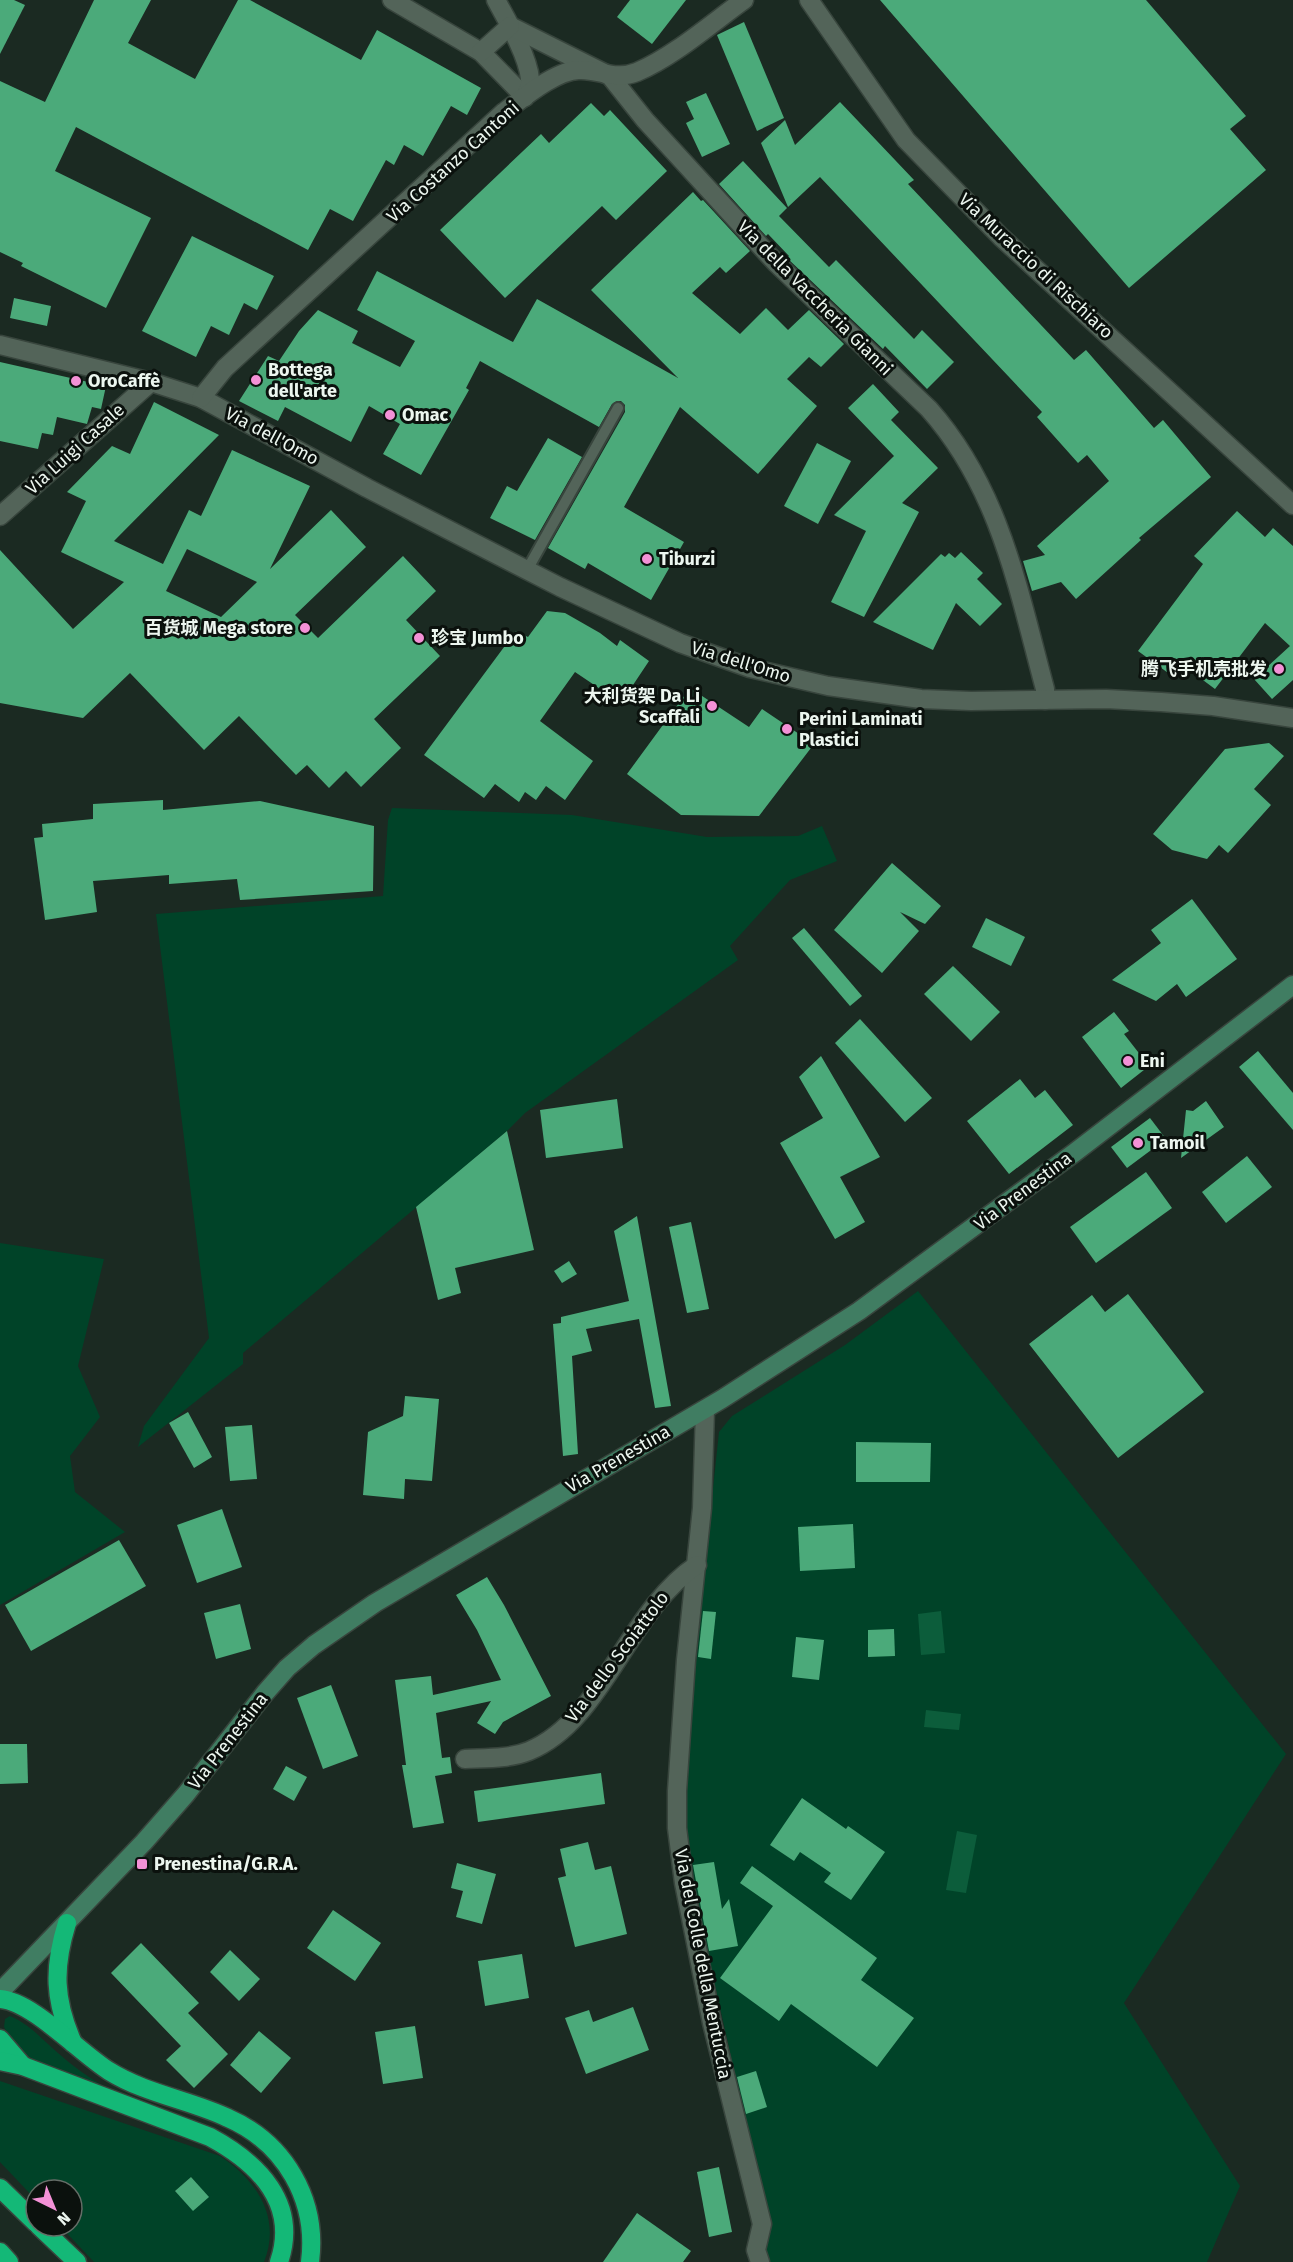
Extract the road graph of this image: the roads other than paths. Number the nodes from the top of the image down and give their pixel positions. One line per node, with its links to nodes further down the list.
1 (392, 0): 6 (street)
2 (496, 0): 5 (street)
3 (744, 0): 7 (street, Via Costanzo Cantoni)
4 (809, 0): 13 (street, Via Muraccio di Rischiaro)
5 (510, 26): 6 (street); 7 (street, Via della Vaccheria Gianni); 8 (street)
6 (481, 52): 8 (street)
7 (610, 76): 8 (street, Via Costanzo Cantoni); 16 (street, Via della Vaccheria Gianni)
8 (525, 97): 11 (street, Via Costanzo Cantoni)
9 (0, 345): 10 (street, Via dell'Omo)
10 (151, 382): 11 (street, Via dell'Omo); 14 (street, Via Luigi Casale)
11 (201, 398): 15 (street, Via dell'Omo)
12 (618, 408): 15 (lane)
13 (1293, 505)
14 (0, 516)
15 (527, 570): 16 (street, Via dell'Omo)
16 (1045, 700): 17 (street, Via dell'Omo)
17 (1293, 718)
18 (1293, 985): 19 (main road, Via Prenestina)
19 (705, 1410): 20 (street, Via del Colle della Mentuccia); 22 (main road, Via Prenestina)
20 (696, 1565): 21 (street, Via dello Scoiattolo); 37 (street, Via del Colle della Mentuccia)
21 (465, 1759)
22 (67, 1923): 23 (main road, Via Prenestina); 26 (highway)
23 (0, 1992)
24 (0, 1999): 26 (highway)
25 (0, 2039): 28 (highway)
26 (74, 2044): 36 (highway)
27 (0, 2061): 28 (highway)
28 (23, 2066): 35 (highway)
29 (0, 2188): 30 (highway)
30 (24, 2211)
31 (51, 2238): 34 (highway)
32 (0, 2252): 33 (highway)
33 (9, 2262)
34 (75, 2262)
35 (279, 2262)
36 (310, 2262)
37 (760, 2262)

